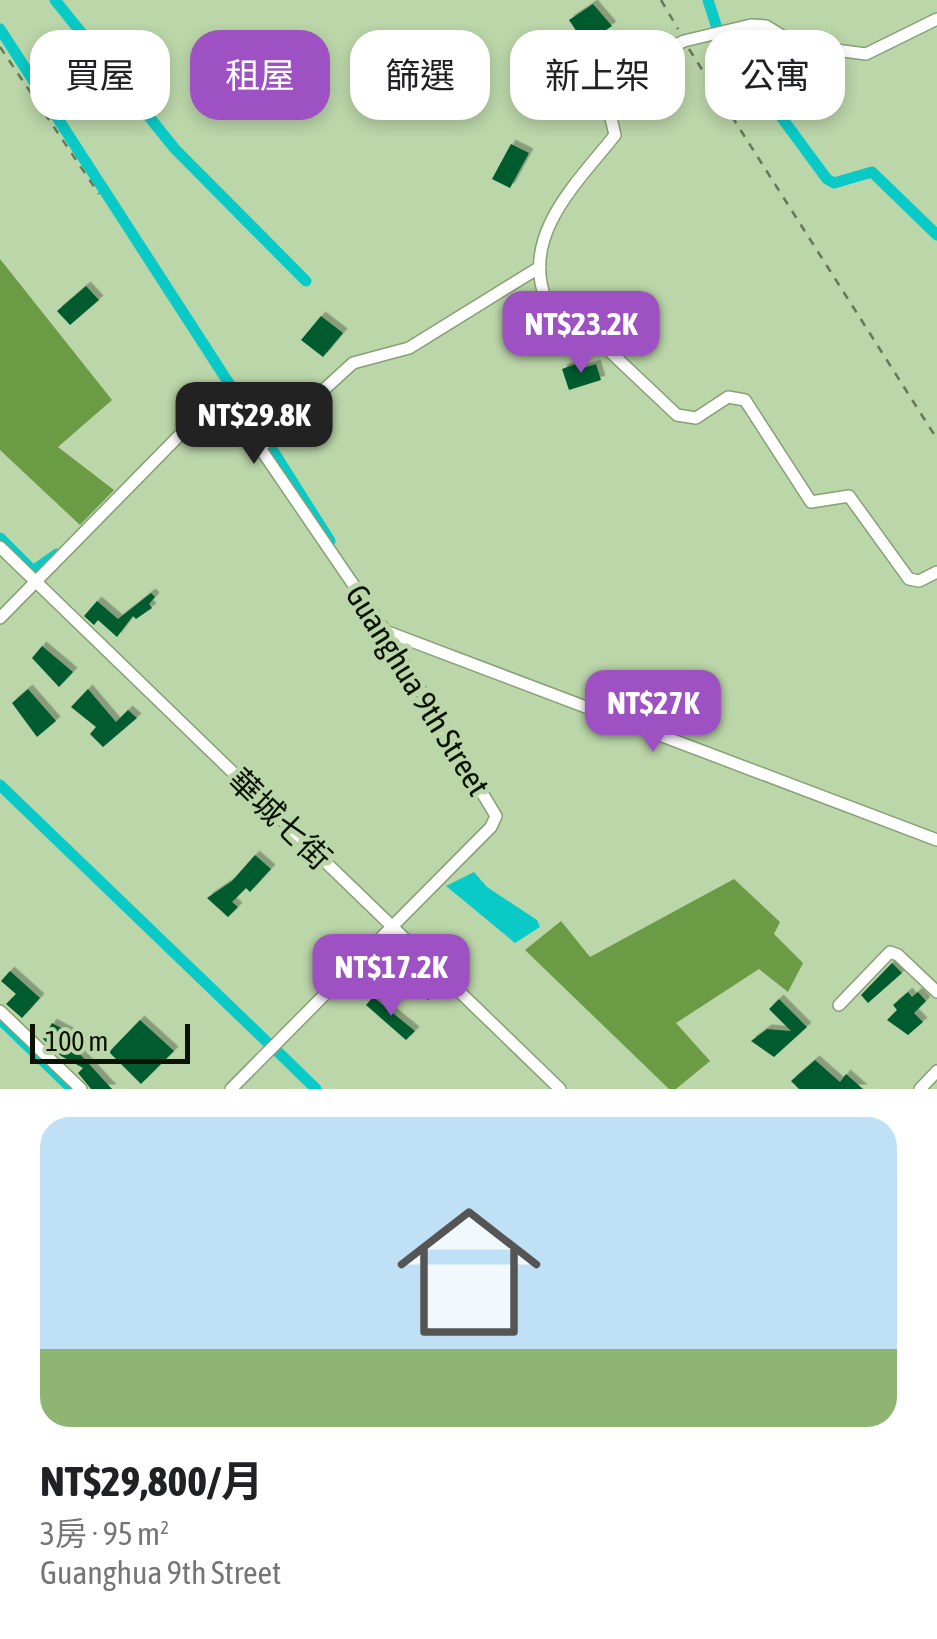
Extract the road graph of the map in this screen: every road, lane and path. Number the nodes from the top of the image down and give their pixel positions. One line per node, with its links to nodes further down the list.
1 (661, 0): 3 (path)
2 (937, 18): 4 (street)
3 (678, 30)
4 (685, 41)
5 (685, 43): 10 (path)
6 (0, 47): 8 (path)
7 (611, 120): 9 (street)
8 (98, 194)
9 (540, 267): 11 (street); 13 (street)
10 (937, 440)
11 (260, 448): 14 (street, Guanghua 9th Street); 16 (street, Guanghua 9th Street)
12 (0, 547): 14 (street, 華城七街)
13 (937, 572)
14 (35, 582): 15 (street); 18 (street, 華城七街)
15 (0, 618)
16 (384, 630): 17 (street); 18 (street, Guanghua 9th Street)
17 (937, 840)
18 (392, 927): 24 (street, Guanghua 9th Street); 25 (street, 華城七街)
19 (937, 992): 20 (street)
20 (840, 1005)
21 (0, 1011): 23 (street)
22 (937, 1071): 26 (street)
23 (81, 1089)
24 (231, 1089)
25 (560, 1089)
26 (920, 1089)

